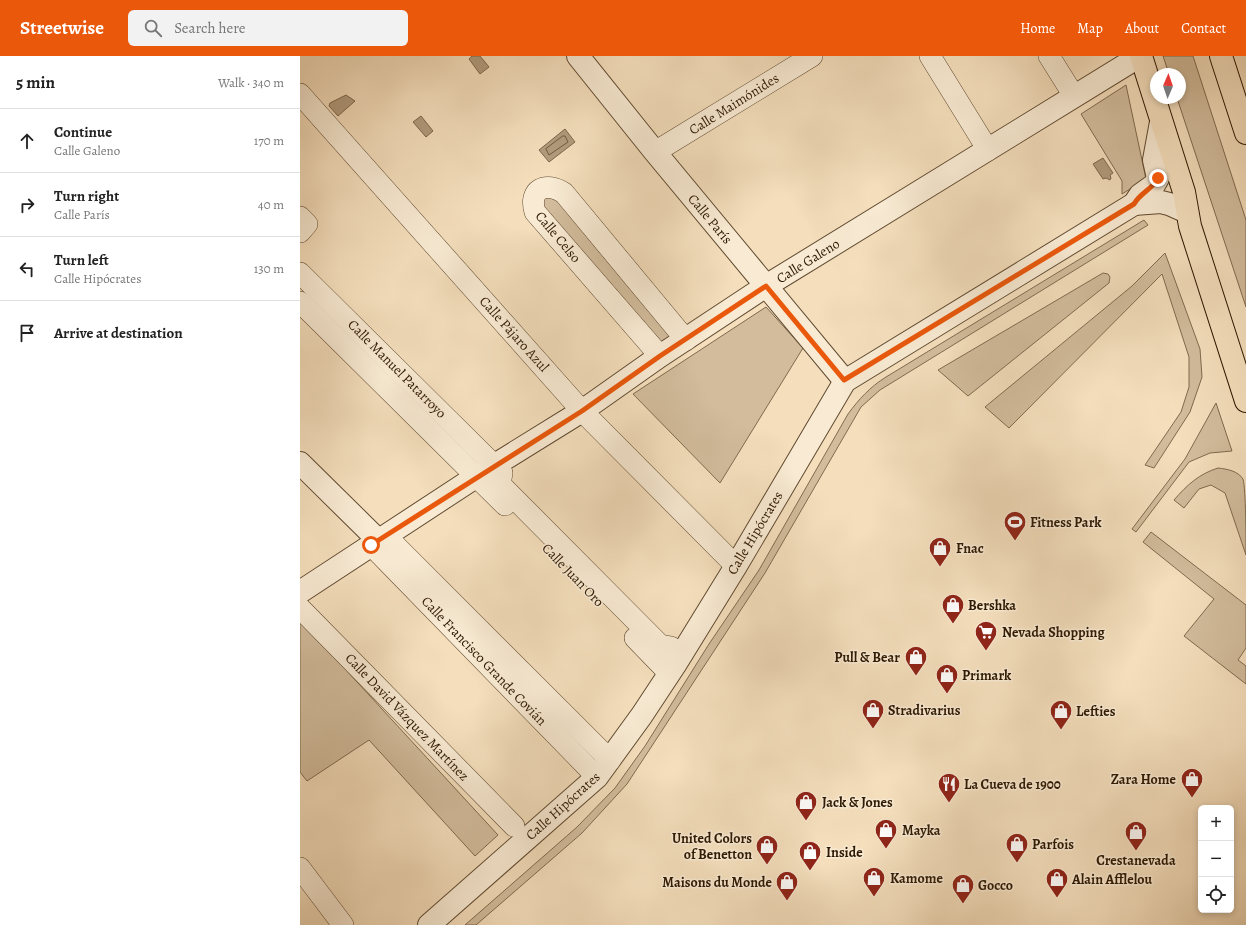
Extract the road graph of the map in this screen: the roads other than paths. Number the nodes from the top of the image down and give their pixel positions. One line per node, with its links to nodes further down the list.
1 (578, 56): 12 (street, Calle París)
2 (812, 56): 12 (street, Calle Maimónides)
3 (930, 56): 11 (street)
4 (1049, 56): 8 (street)
5 (1140, 56): 8 (street, Calle Galeno); 9 (main road)
6 (1221, 56): 10 (main road)
7 (300, 94): 24 (street, Calle Pájaro Azul)
8 (1074, 96): 11 (street, Calle Galeno)
9 (1161, 122): 13 (street, Calle Hipócrates); 14 (main road)
10 (1246, 133)
11 (988, 150): 18 (street, Calle Galeno)
12 (655, 152): 18 (street, Calle París)
13 (1134, 204): 14 (street, Calle Hipócrates); 22 (street, Calle Hipócrates)
14 (1186, 212): 23 (main road)
15 (300, 217): 16 (street)
16 (300, 232)
17 (300, 273): 26 (street, Calle Manuel Patarroyo)
18 (766, 286): 20 (street, Calle Galeno); 22 (street, Calle París)
19 (300, 302): 26 (street, Calle Manuel Patarroyo)
20 (686, 340): 21 (street, Calle Galeno); 21 (street, Calle Celso)
21 (660, 356): 24 (street, Calle Galeno)
22 (844, 380): 28 (street, Calle Hipócrates)
23 (1246, 401)
24 (582, 411): 26 (street, Calle Galeno); 28 (street, Calle Pájaro Azul)
25 (300, 463): 27 (street)
26 (486, 470): 27 (street, Calle Galeno); 31 (street, Calle Juan Oro)
27 (378, 540): 29 (street, Calle Galeno); 32 (street, Calle Francisco Grande Covián); 33 (street, Calle Francisco Grande Covián)
28 (736, 566): 31 (street, Calle Hipócrates)
29 (300, 592)
30 (300, 608): 34 (street, Calle David Vázquez Martínez)
31 (675, 665): 32 (street, Calle Hipócrates)
32 (610, 760): 33 (street, Calle Hipócrates)
33 (597, 777): 37 (street, Calle Hipócrates)
34 (514, 826)
35 (300, 868): 36 (street)
36 (343, 925)
37 (429, 925)

